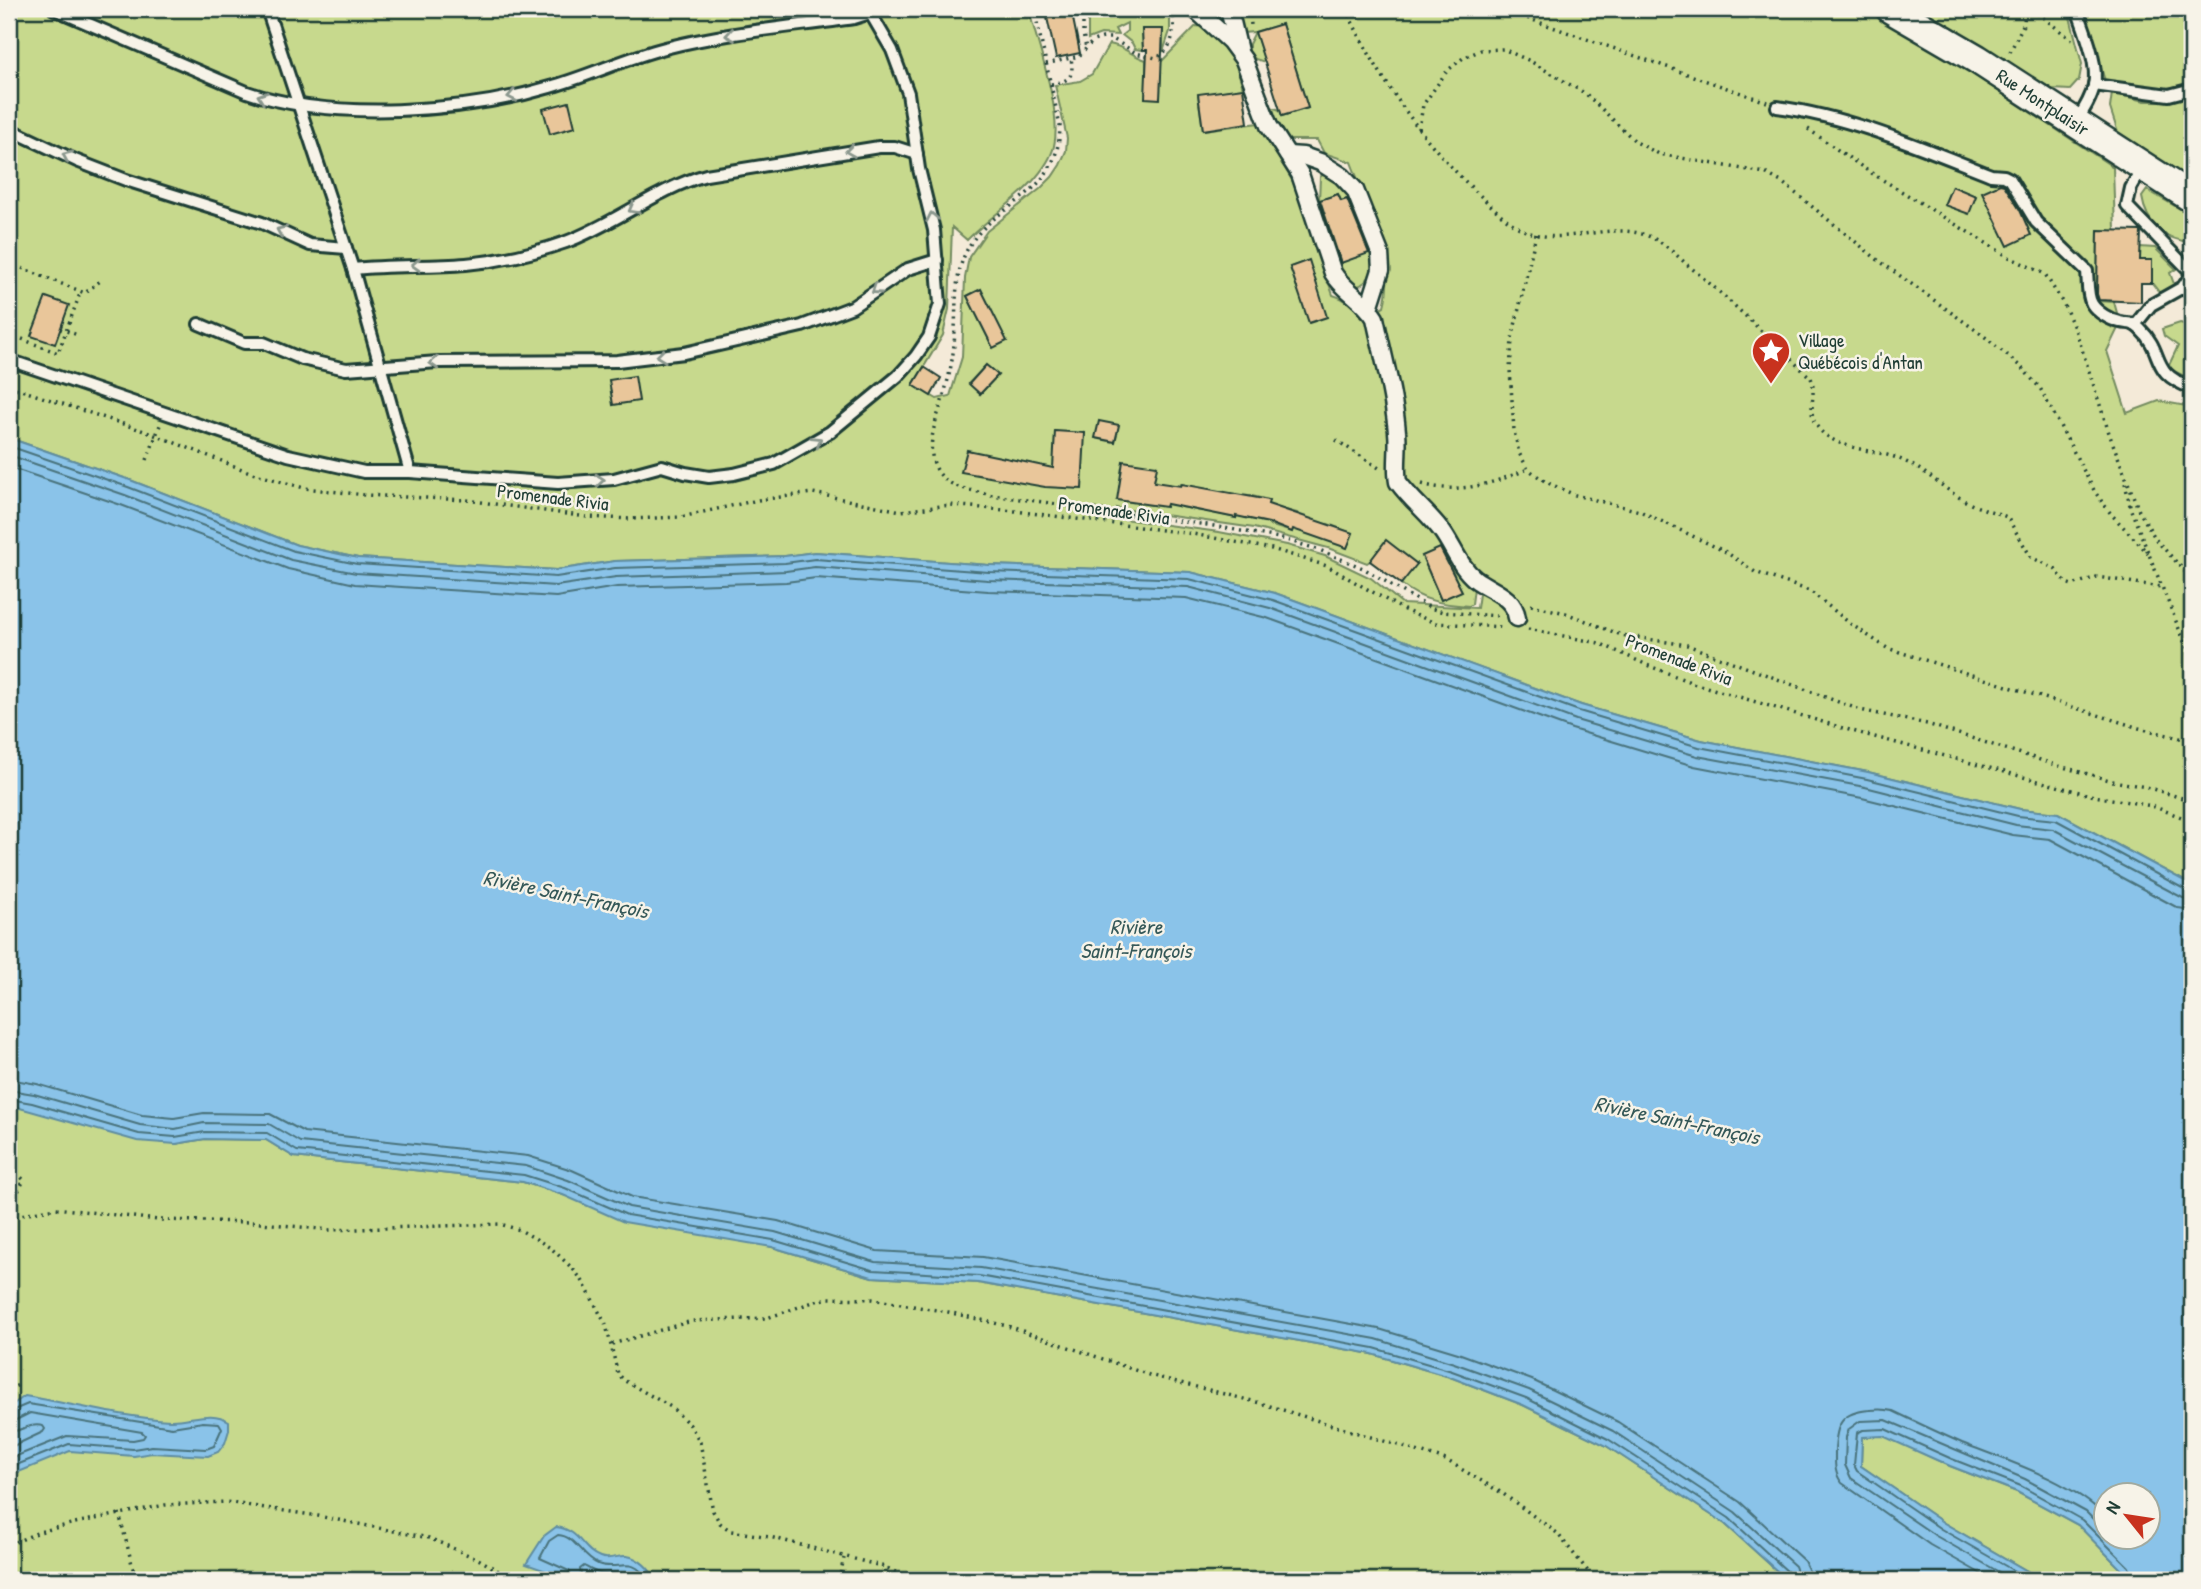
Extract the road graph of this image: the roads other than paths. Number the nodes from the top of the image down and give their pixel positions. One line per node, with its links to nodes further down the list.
1 (54, 9): 11 (lane, one-way to 1)
2 (267, 9): 11 (lane)
3 (1195, 9): 8 (street)
4 (1229, 9): 8 (street)
5 (1891, 9): 13 (street, Rue Montplaisir)
6 (2077, 9): 9 (lane)
7 (869, 11): 11 (lane, one-way to 11); 15 (lane)
8 (1240, 53): 16 (street)
9 (2094, 85): 10 (lane); 13 (lane)
10 (2192, 89)
11 (299, 106): 19 (lane)
12 (1777, 107): 25 (lane)
13 (2076, 123): 17 (street, Rue Montplaisir)
14 (9, 129): 19 (lane, one-way to 14)
15 (917, 154): 20 (lane, one-way to 15); 21 (lane, one-way to 21)
16 (1288, 155): 23 (street); 23 (street)
17 (2143, 167): 18 (street, Rue Montplaisir); 22 (lane)
18 (2192, 198)
19 (346, 248): 21 (lane)
20 (937, 260): 27 (lane, one-way to 27); 29 (lane, one-way to 20)
21 (353, 269): 27 (lane)
22 (2192, 273): 25 (lane)
23 (1369, 308): 30 (street)
24 (199, 324): 27 (lane)
25 (2135, 325): 28 (lane)
26 (9, 360): 29 (lane)
27 (380, 366): 29 (lane)
28 (2192, 388)
29 (410, 472)
30 (1517, 621)

